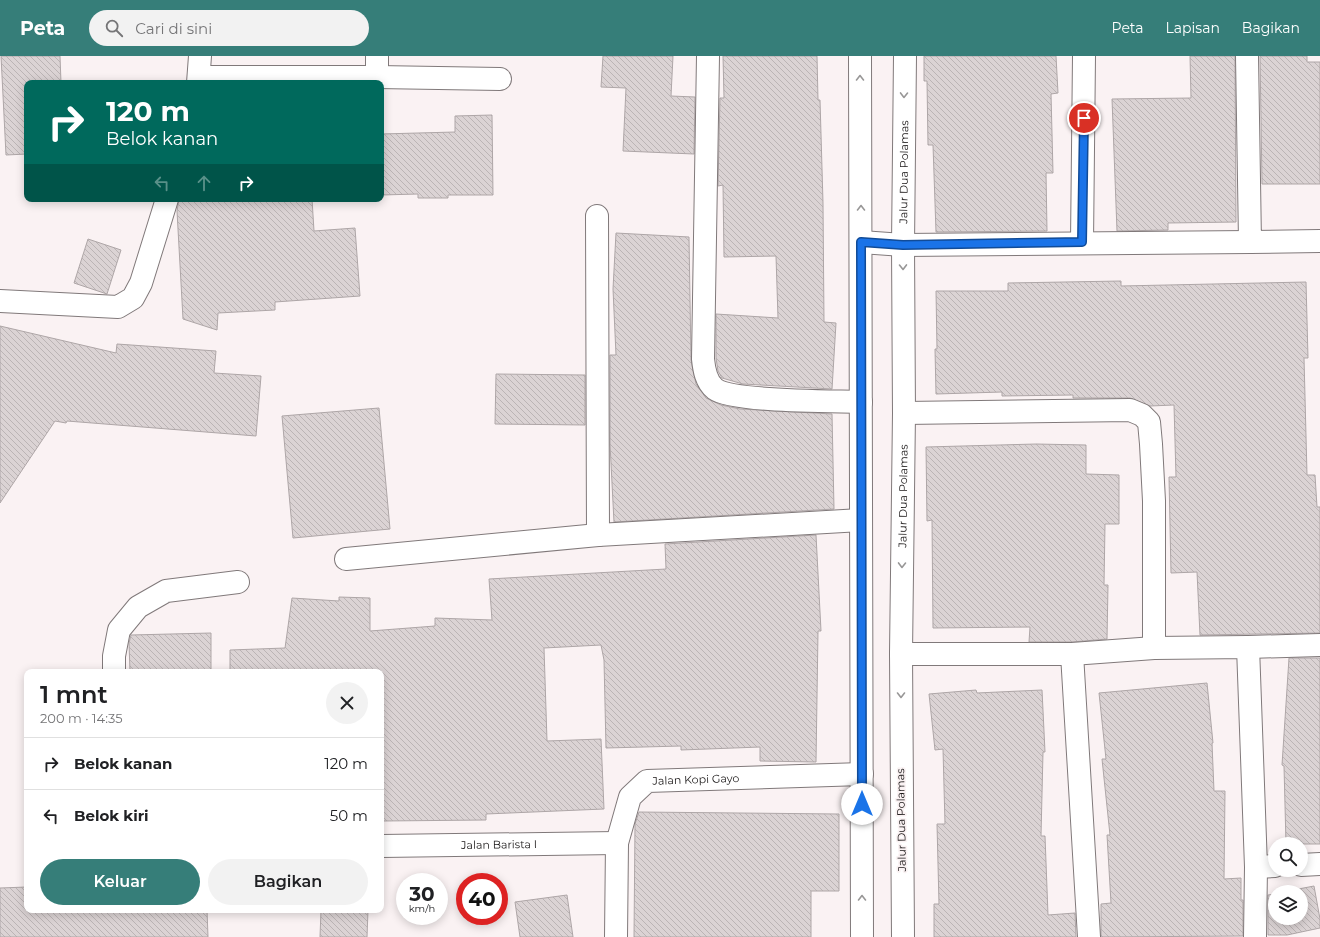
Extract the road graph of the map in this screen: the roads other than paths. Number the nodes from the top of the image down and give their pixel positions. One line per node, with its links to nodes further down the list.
1 (377, 56): 8 (street)
2 (708, 56): 18 (street)
3 (860, 56): 13 (street, one-way to 3)
4 (905, 56): 16 (street, Jalur Dua Polamas, one-way to 16)
5 (1084, 56): 14 (street)
6 (1247, 56): 15 (street)
7 (199, 72): 8 (street)
8 (377, 78): 9 (street)
9 (500, 79)
10 (166, 202): 17 (street)
11 (597, 216): 21 (street)
12 (1320, 241): 15 (street)
13 (861, 242): 16 (street); 18 (street)
14 (1082, 242): 15 (street); 16 (street)
15 (1250, 242)
16 (903, 245): 19 (street, Jalur Dua Polamas, one-way to 19)
17 (0, 301)
18 (861, 402): 20 (street)
19 (904, 412): 26 (street); 27 (street, Jalur Dua Polamas, one-way to 27)
20 (861, 520): 21 (street); 30 (street)
21 (598, 535): 22 (street)
22 (346, 559)
23 (238, 582): 29 (street)
24 (1320, 645): 25 (street)
25 (1248, 646): 26 (street); 35 (street)
26 (1154, 648): 28 (street)
27 (901, 654): 28 (street); 38 (street, Jalur Dua Polamas, one-way to 38)
28 (1072, 654): 39 (street)
29 (114, 669)
30 (862, 774): 31 (street, Jalan Kopi Gayo); 37 (street, one-way to 30)
31 (616, 843): 32 (street, Jalan Barista I); 36 (street, Jalan Kopi Gayo)
32 (384, 846)
33 (1320, 864): 34 (street)
34 (1308, 865)
35 (1265, 866): 40 (street)
36 (616, 937)
37 (862, 937)
38 (903, 937)
39 (1089, 937)
40 (1255, 937)

